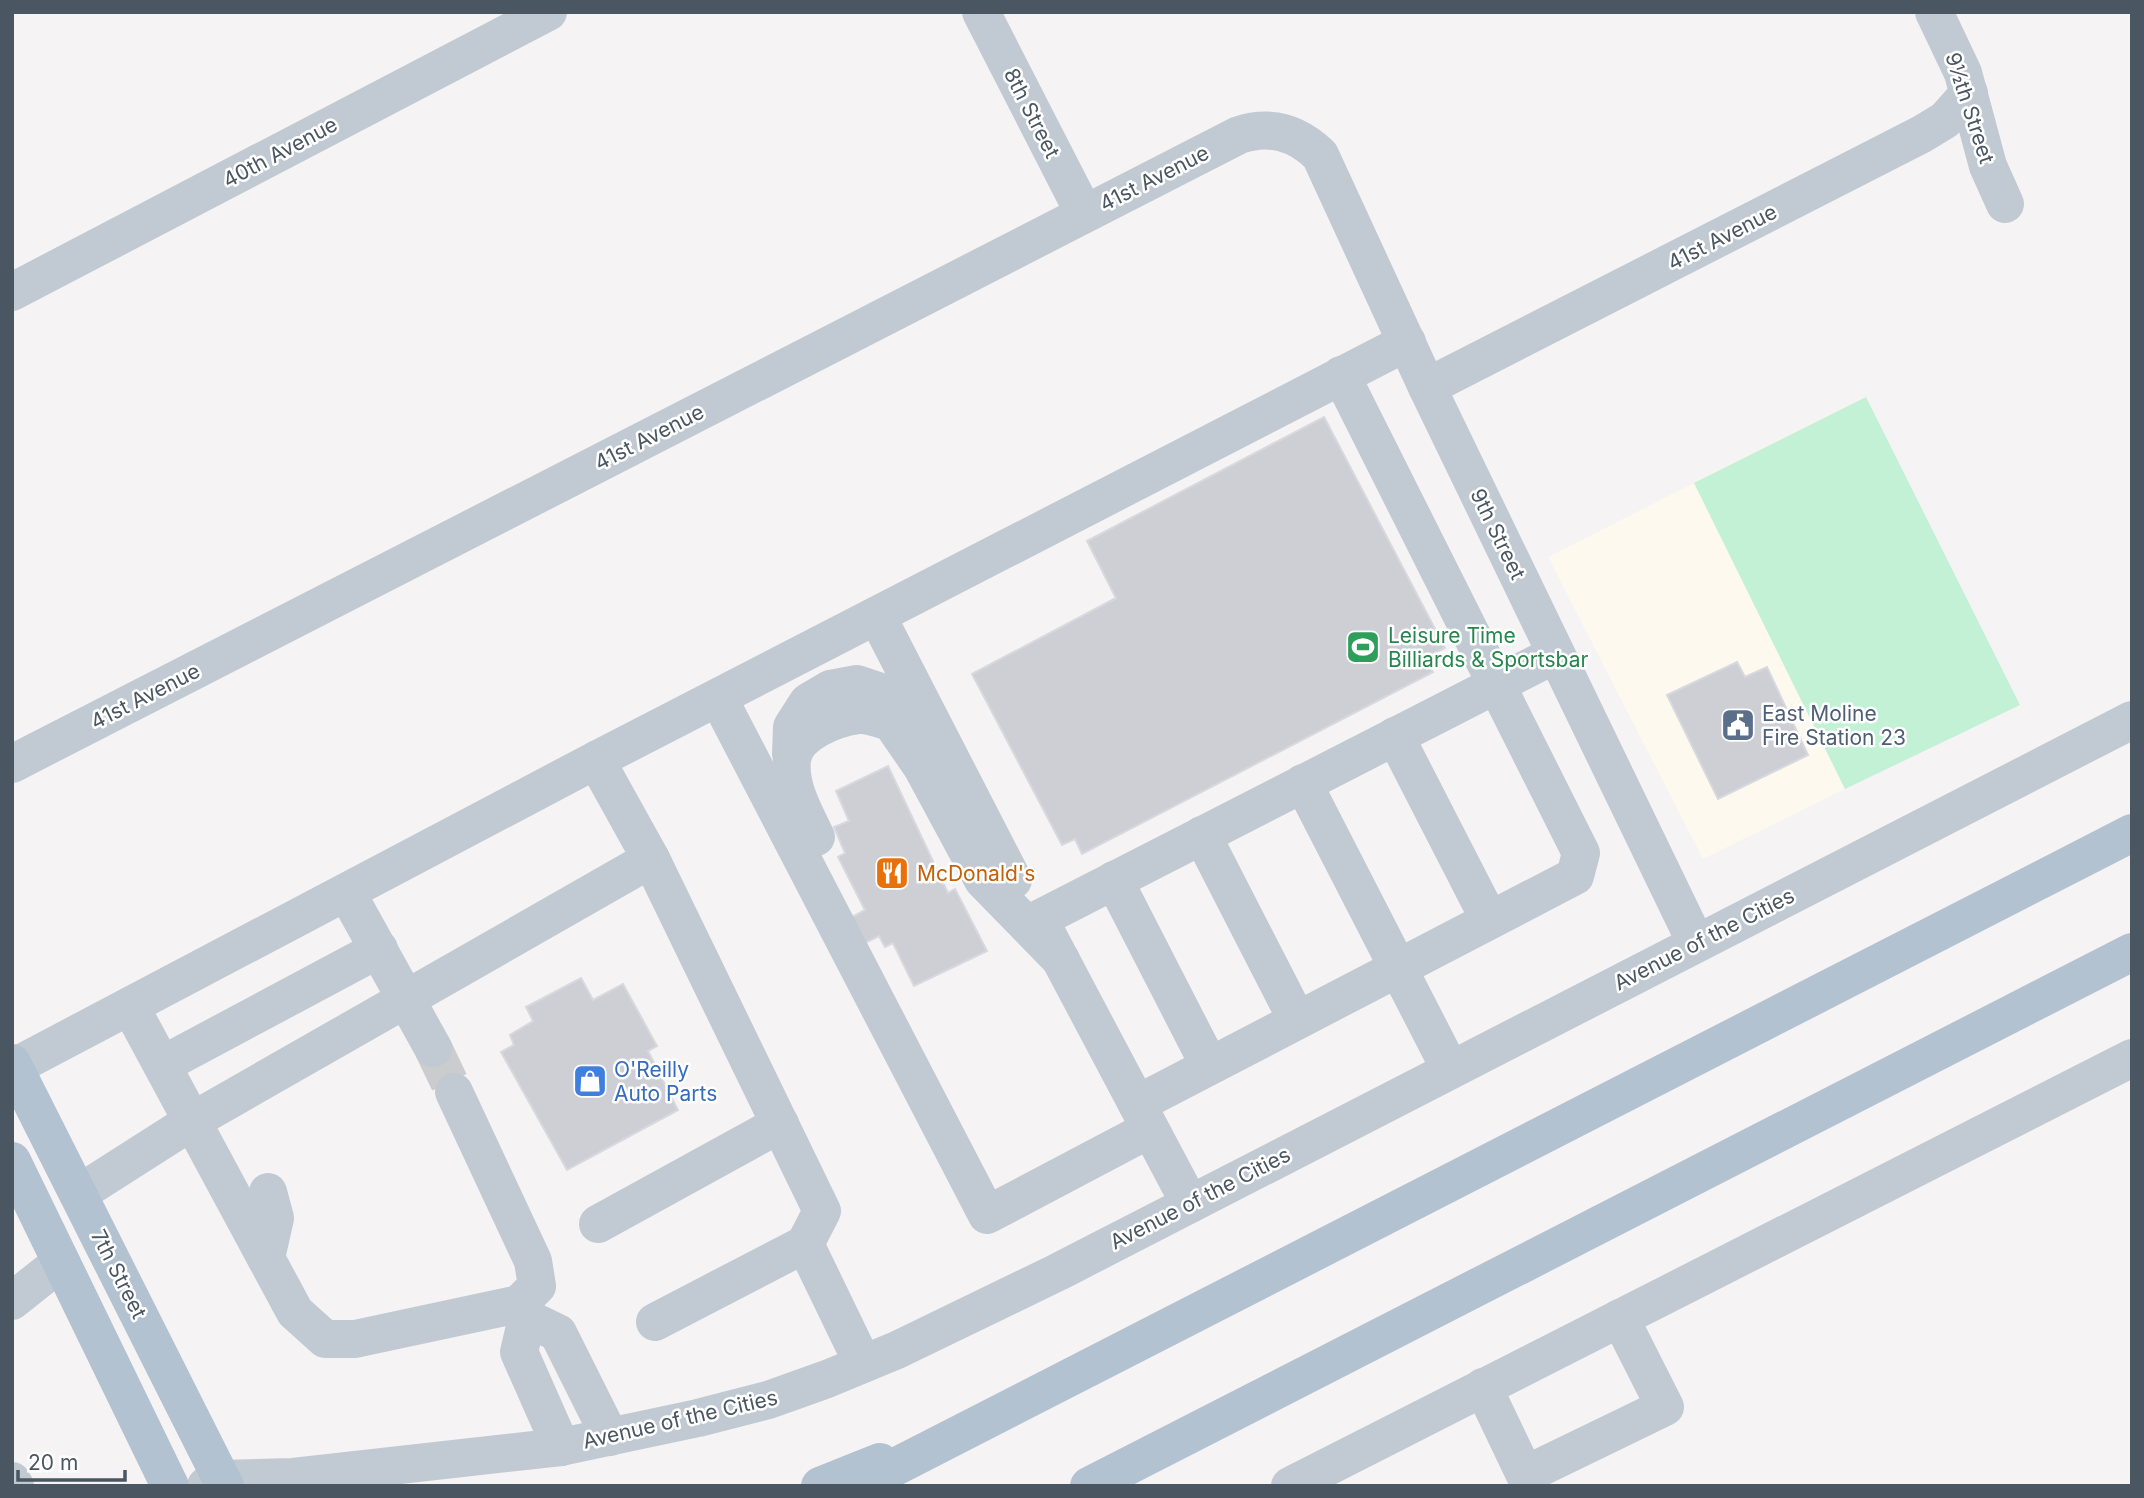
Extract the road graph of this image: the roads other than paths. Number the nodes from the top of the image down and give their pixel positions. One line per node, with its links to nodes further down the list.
1 (548, 12): 8 (street, 40th Avenue)
2 (981, 12): 7 (street, 8th Street)
3 (1934, 12): 4 (street, 9½th Street)
4 (1969, 93): 6 (street, 9½th Street); 11 (street, 41st Avenue)
5 (1292, 134): 7 (street, 41st Avenue); 9 (street, 9th Street)
6 (2006, 204)
7 (1084, 213): 19 (street, 41st Avenue)
8 (12, 292)
9 (1406, 342): 10 (street); 11 (street, 9th Street)
10 (1340, 375): 12 (street); 14 (street)
11 (1427, 387): 13 (street, 9th Street)
12 (877, 616): 15 (street); 26 (street)
13 (1556, 654): 14 (street); 28 (street, 9th Street)
14 (1496, 684): 17 (street); 27 (street)
15 (719, 699): 18 (street); 36 (street)
16 (2132, 720): 28 (street, Avenue of the Cities)
17 (1395, 736): 20 (street); 27 (street)
18 (596, 760): 23 (street); 25 (street)
19 (12, 764)
20 (1303, 783): 22 (street); 32 (street)
21 (2132, 833): 61 (main road)
22 (1202, 835): 24 (street); 35 (street)
23 (651, 859): 33 (street); 46 (street)
24 (1114, 880): 26 (street); 41 (street)
25 (347, 893): 29 (street); 34 (street)
26 (1039, 919): 31 (street)
27 (1489, 919): 32 (street)
28 (1696, 943): 42 (street, Avenue of the Cities)
29 (379, 948): 33 (street); 40 (street)
30 (2132, 952): 72 (main road)
31 (1061, 960): 36 (street); 44 (street)
32 (1397, 967): 35 (street); 42 (street)
33 (405, 1000): 37 (street); 45 (street)
34 (130, 1006): 39 (street); 40 (street)
35 (1297, 1020): 41 (street)
36 (898, 1046): 44 (street)
37 (433, 1048)
38 (2132, 1058): 57 (street)
39 (13, 1065): 49 (main road, 7th Street)
40 (162, 1065): 45 (street)
41 (1209, 1065): 44 (street)
42 (1450, 1069): 50 (street, Avenue of the Cities)
43 (454, 1092): 56 (street)
44 (1144, 1116): 50 (street)
45 (194, 1121): 47 (street); 49 (street)
46 (780, 1124): 51 (street); 52 (street)
47 (212, 1156): 53 (street); 53 (street)
48 (12, 1161): 54 (main road)
49 (78, 1194): 66 (main road, 7th Street)
50 (1190, 1204): 59 (street, Avenue of the Cities)
51 (598, 1224)
52 (805, 1244): 58 (street); 59 (street)
53 (266, 1258): 56 (street)
54 (61, 1262): 55 (street); 69 (main road)
55 (12, 1301)
56 (523, 1311): 62 (street); 63 (street)
57 (1620, 1318): 60 (street); 64 (street)
58 (654, 1322)
59 (863, 1364): 62 (street, Avenue of the Cities)
60 (1483, 1387): 64 (street); 67 (street)
61 (980, 1424): 70 (main road); 71 (main road)
62 (610, 1437): 63 (street, Avenue of the Cities)
63 (561, 1447): 66 (street, Avenue of the Cities)
64 (1525, 1480)
65 (12, 1481): 68 (street)
66 (218, 1483)
67 (1300, 1483)
68 (15, 1486)
69 (170, 1486)
70 (820, 1486)
71 (858, 1486)
72 (1089, 1486)

